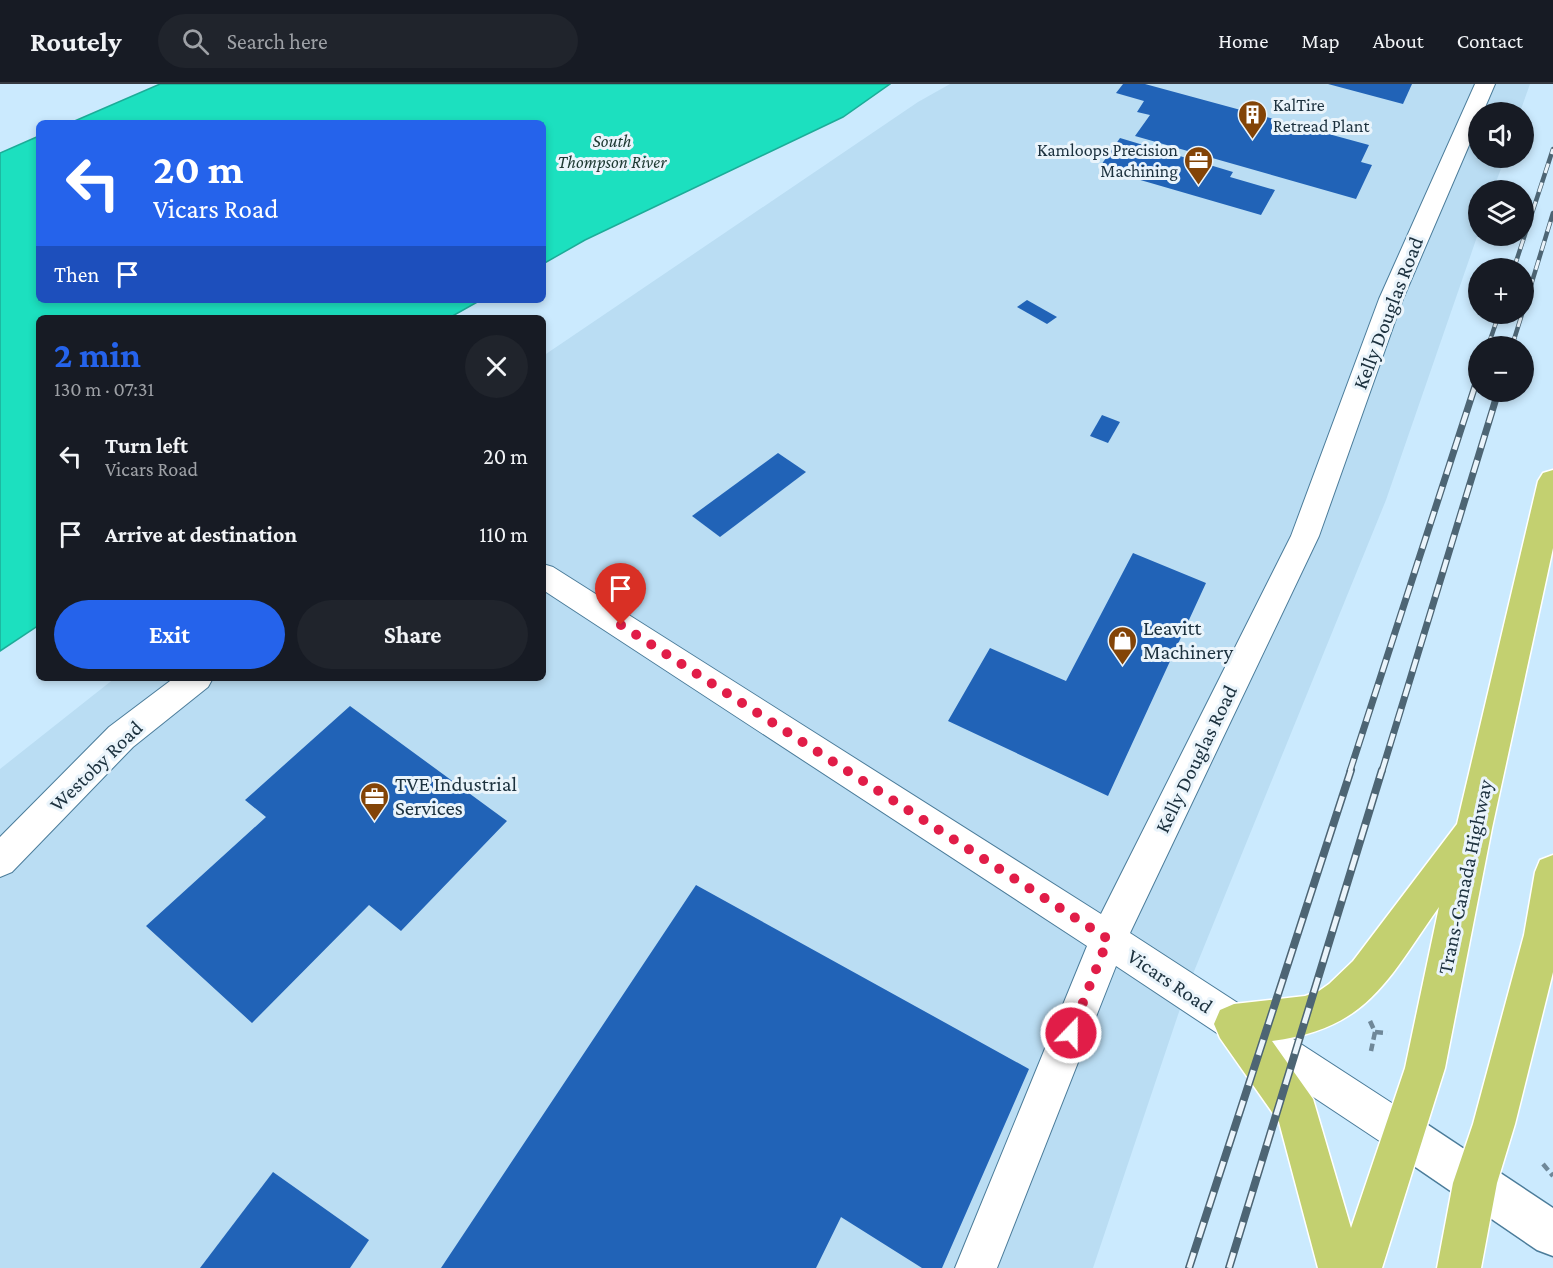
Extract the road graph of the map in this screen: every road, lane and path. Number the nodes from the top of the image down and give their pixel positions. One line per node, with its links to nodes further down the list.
1 (1485, 84): 9 (street, Kelly Douglas Road)
2 (1553, 481): 5 (highway, Trans-Canada Highway)
3 (546, 577): 9 (street, Vicars Road)
4 (193, 681): 6 (street, Westoby Road)
5 (1474, 828): 12 (highway); 16 (highway, Trans-Canada Highway)
6 (0, 861)
7 (1553, 872): 8 (highway)
8 (1543, 935): 10 (highway); 19 (highway)
9 (1108, 939): 12 (street, Vicars Road); 21 (street, Kelly Douglas Road)
10 (1553, 988)
11 (1368, 1017): 13 (path)
12 (1234, 1024): 16 (street, Vicars Road); 22 (highway)
13 (1376, 1032): 14 (path); 15 (path)
14 (1387, 1033)
15 (1371, 1051)
16 (1404, 1134): 19 (street, Vicars Road); 23 (highway, Trans-Canada Highway)
17 (1543, 1164): 18 (path)
18 (1553, 1176)
19 (1475, 1183): 20 (street, Vicars Road); 24 (highway)
20 (1553, 1234)
21 (976, 1268)
22 (1340, 1268)
23 (1360, 1268)
24 (1459, 1268)

